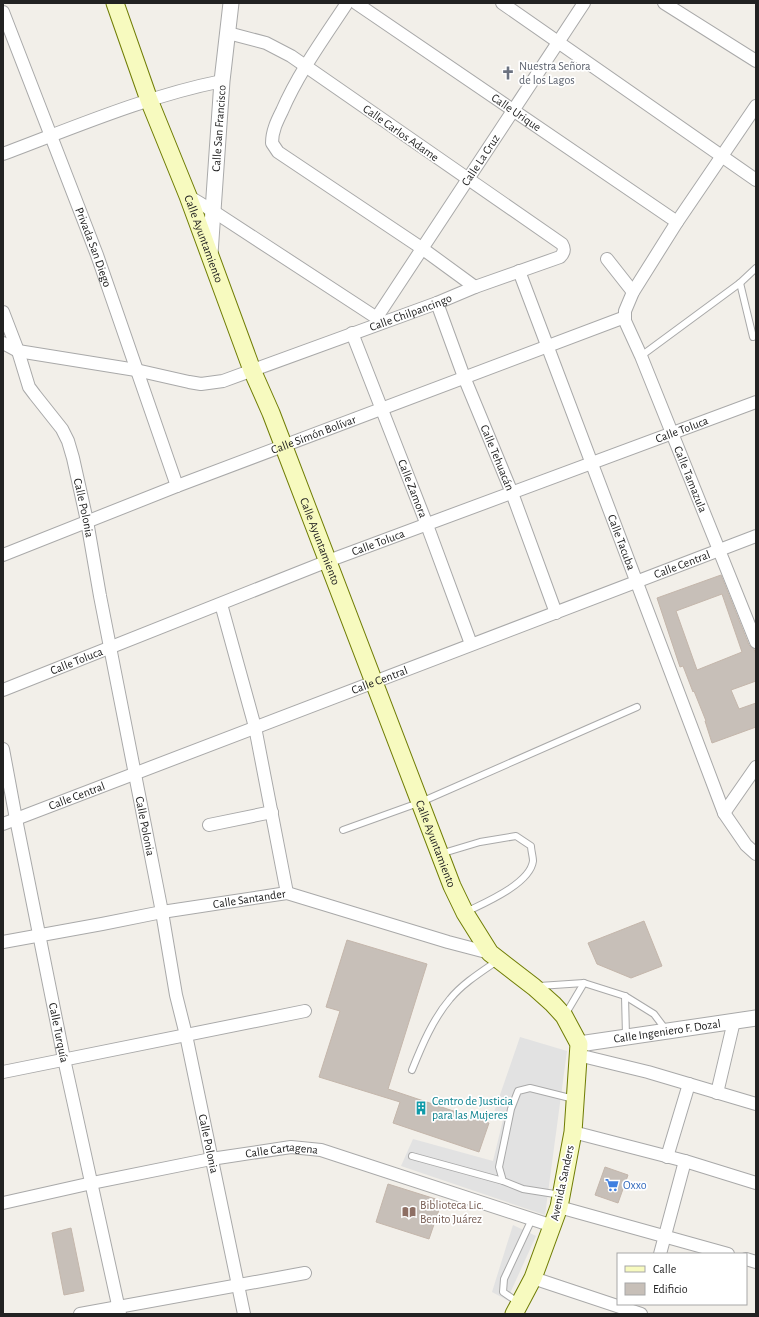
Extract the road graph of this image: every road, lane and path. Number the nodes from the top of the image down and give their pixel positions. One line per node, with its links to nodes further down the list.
1 (115, 3): 14 (main road, Calle Ayuntamiento)
2 (231, 3): 9 (street, Calle San Francisco)
3 (348, 3): 12 (street)
4 (356, 3): 16 (street, Calle Urique)
5 (502, 3): 10 (street)
6 (584, 3): 10 (street, Calle La Cruz)
7 (664, 3): 11 (street)
8 (3, 12): 17 (street, Privada San Diego)
9 (228, 33): 12 (street, Calle Carlos Adame); 13 (street, Calle San Francisco)
10 (558, 43): 16 (street, Calle La Cruz); 19 (street)
11 (756, 60)
12 (304, 66): 20 (street, Calle Carlos Adame); 25 (street)
13 (222, 81): 14 (street); 23 (street, Calle San Francisco)
14 (149, 100): 17 (street); 22 (main road, Calle Ayuntamiento)
15 (756, 106): 19 (street)
16 (513, 111): 20 (street, Calle La Cruz); 24 (street, Calle Urique)
17 (51, 136): 18 (street); 44 (street, Privada San Diego)
18 (3, 154)
19 (722, 156): 21 (street); 24 (street)
20 (468, 179): 25 (street, Calle La Cruz); 26 (street, Calle Carlos Adame)
21 (756, 180)
22 (188, 196): 23 (street); 27 (main road, Calle Ayuntamiento)
23 (213, 211): 27 (street, Calle San Francisco); 37 (street)
24 (677, 222): 33 (street)
25 (423, 249): 32 (street); 37 (street, Calle La Cruz)
26 (564, 250): 30 (street, Calle Chilpancingo)
27 (210, 254): 45 (main road, Calle Ayuntamiento)
28 (607, 259): 33 (street)
29 (756, 268): 31 (lane)
30 (519, 271): 32 (street, Calle Chilpancingo); 41 (street, Calle Tacuba)
31 (740, 283): 39 (lane); 43 (lane)
32 (475, 287): 34 (street, Calle Chilpancingo)
33 (633, 292): 36 (street)
34 (437, 303): 37 (street, Calle Chilpancingo); 46 (street, Calle Tehuacán)
35 (3, 312): 42 (street, Calle Polonia)
36 (624, 317): 41 (street, Calle Simón Bolívar); 43 (street, Calle Tamazula)
37 (380, 320): 38 (street, Calle Chilpancingo)
38 (352, 333): 45 (street, Calle Chilpancingo); 48 (street, Calle Zamora)
39 (754, 337)
40 (3, 343): 42 (street, Calle Chilpancingo)
41 (548, 345): 46 (street, Calle Simón Bolívar); 51 (street, Calle Tacuba)
42 (18, 351): 44 (street, Calle Chilpancingo); 54 (street, Calle Polonia)
43 (641, 356): 49 (street, Calle Tamazula)
44 (136, 370): 45 (street, Calle Chilpancingo); 52 (street, Privada San Diego)
45 (252, 370): 50 (main road, Calle Ayuntamiento)
46 (464, 377): 48 (street, Calle Simón Bolívar); 53 (street, Calle Tehuacán)
47 (756, 402): 49 (street, Calle Toluca)
48 (381, 408): 50 (street, Calle Simón Bolívar); 55 (street, Calle Zamora)
49 (672, 433): 51 (street, Calle Toluca); 57 (street, Calle Tamazula)
50 (283, 447): 52 (street, Calle Simón Bolívar); 59 (main road, Calle Ayuntamiento)
51 (592, 464): 53 (street, Calle Toluca); 60 (street, Calle Tacuba)
52 (177, 486): 54 (street, Calle Simón Bolívar)
53 (512, 494): 55 (street, Calle Toluca); 62 (street, Calle Tehuacán)
54 (87, 521): 58 (street, Calle Simón Bolívar); 65 (street, Calle Polonia)
55 (427, 525): 59 (street, Calle Toluca); 64 (street, Calle Zamora)
56 (756, 536): 57 (street, Calle Central)
57 (720, 550): 60 (street, Calle Central); 63 (street, Calle Tamazula)
58 (3, 554)
59 (328, 561): 61 (street, Calle Toluca); 66 (main road, Calle Ayuntamiento)
60 (636, 582): 62 (street, Calle Central); 76 (street, Calle Tacuba)
61 (221, 604): 65 (street, Calle Toluca); 69 (street)
62 (556, 613): 64 (street, Calle Central)
63 (756, 642)
64 (471, 644): 66 (street, Calle Central)
65 (110, 648): 67 (street, Calle Toluca); 72 (street, Calle Polonia)
66 (374, 682): 69 (street, Calle Central); 74 (main road, Calle Ayuntamiento)
67 (3, 690)
68 (637, 707): 74 (lane)
69 (255, 727): 72 (street, Calle Central); 75 (street)
70 (3, 749): 77 (street, Calle Turquía)
71 (756, 767): 73 (street)
72 (134, 775): 77 (street, Calle Central); 84 (street, Calle Polonia)
73 (751, 784): 76 (street)
74 (421, 802): 80 (lane); 81 (main road, Calle Ayuntamiento)
75 (272, 812): 79 (street); 83 (street)
76 (724, 813): 82 (street, Calle Tacuba)
77 (16, 819): 78 (street, Calle Central); 86 (street, Calle Turquía)
78 (3, 824)
79 (209, 825)
80 (343, 830)
81 (440, 854): 85 (main road, Calle Ayuntamiento); 85 (lane)
82 (756, 854)
83 (287, 893): 84 (street, Calle Santander); 88 (street, Calle Santander)
84 (162, 912): 86 (street, Calle Santander); 96 (street, Calle Polonia)
85 (465, 913): 88 (main road, Calle Ayuntamiento)
86 (40, 935): 87 (street, Calle Santander); 99 (street, Calle Turquía)
87 (3, 942)
88 (494, 956): 90 (main road, Calle Ayuntamiento); 100 (lane)
89 (584, 983): 90 (lane); 91 (lane); 93 (lane)
90 (534, 987): 93 (main road, Calle Ayuntamiento)
91 (625, 996): 95 (lane); 97 (lane)
92 (305, 1011): 96 (street)
93 (564, 1016): 98 (main road, Calle Ayuntamiento)
94 (748, 1021): 95 (street, Calle Ingeniero F. Dozal); 103 (street)
95 (667, 1031): 97 (street, Calle Ingeniero F. Dozal)
96 (186, 1035): 99 (street); 109 (street, Calle Polonia)
97 (626, 1038): 98 (street, Calle Ingeniero F. Dozal)
98 (579, 1050): 102 (street); 104 (main road, Avenida Sanders)
99 (64, 1059): 101 (street); 112 (street, Calle Turquía)
100 (412, 1070)
101 (3, 1072)
102 (689, 1084): 103 (street); 108 (street)
103 (717, 1093): 105 (street)
104 (576, 1099): 106 (main road, Avenida Sanders); 111 (lane)
105 (756, 1104)
106 (573, 1132): 108 (street); 114 (main road, Avenida Sanders)
107 (412, 1156): 111 (lane)
108 (667, 1157): 110 (street)
109 (211, 1159): 112 (street, Calle Cartagena); 116 (street, Calle Cartagena); 123 (street, Calle Polonia)
110 (685, 1161): 113 (street); 118 (street)
111 (503, 1181): 114 (lane)
112 (92, 1183): 115 (street, Calle Cartagena); 125 (street, Calle Turquía)
113 (756, 1183)
114 (560, 1201): 117 (main road, Avenida Sanders); 118 (street)
115 (3, 1203)
116 (532, 1219): 117 (street, Calle Cartagena); 124 (lane)
117 (553, 1226): 122 (main road, Avenida Sanders)
118 (665, 1236): 119 (street); 120 (street)
119 (660, 1253)
120 (724, 1253)
121 (305, 1273): 123 (street)
122 (532, 1278): 124 (main road, Avenida Sanders); 128 (street)
123 (237, 1285): 125 (street); 127 (street, Calle Polonia)
124 (517, 1309)
125 (119, 1310): 126 (street)
126 (80, 1314)
127 (244, 1314)
128 (641, 1314)

